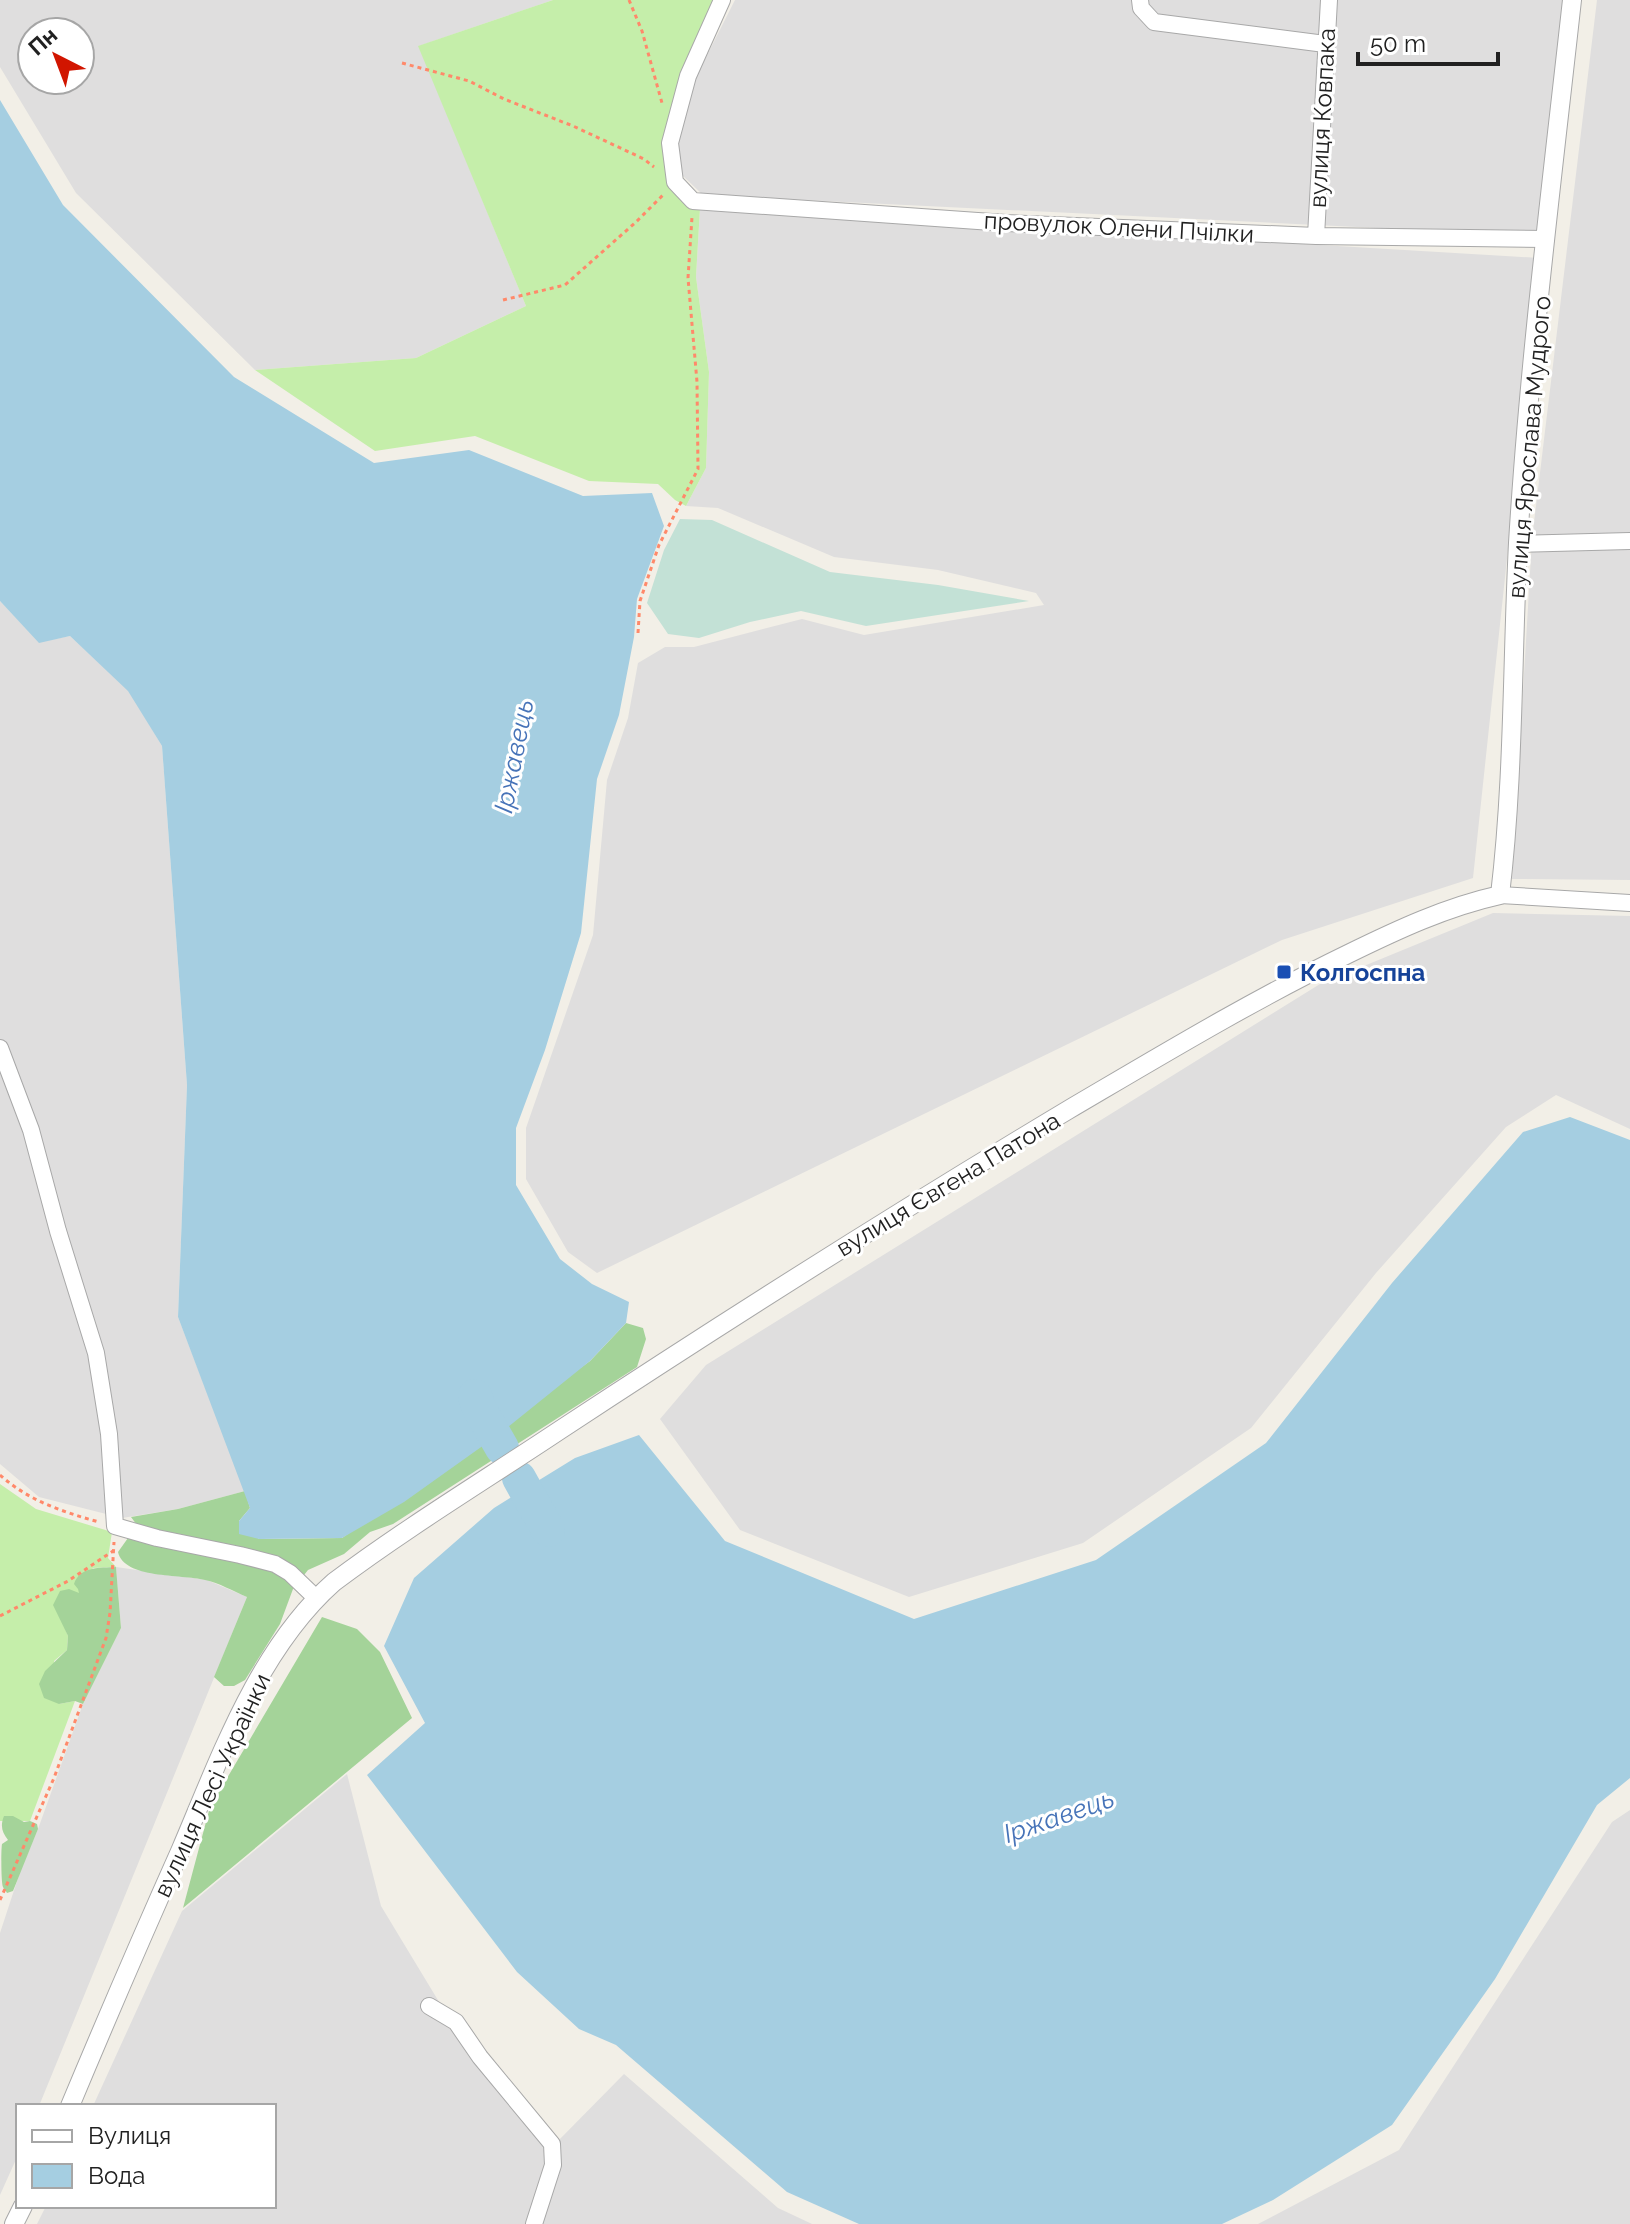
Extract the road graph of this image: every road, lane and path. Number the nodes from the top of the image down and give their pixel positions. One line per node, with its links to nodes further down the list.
1 (629, 0): 8 (path)
2 (722, 0): 9 (street)
3 (1140, 0): 6 (street)
4 (1329, 0): 6 (street, вулиця Ковпака)
5 (1572, 0): 12 (street, вулиця Ярослава Мудрого)
6 (1325, 44): 11 (street, вулиця Ковпака)
7 (402, 63): 9 (path)
8 (662, 102)
9 (675, 182): 10 (street); 13 (path)
10 (693, 201): 11 (street, провулок Олени Пчілки); 16 (path)
11 (1316, 236): 12 (street, провулок Олени Пчілки)
12 (1546, 239): 15 (street, вулиця Ярослава Мудрого)
13 (503, 300)
14 (1630, 541): 15 (street)
15 (1518, 544): 17 (street, вулиця Ярослава Мудрого)
16 (638, 633)
17 (1500, 895): 18 (street, вулиця Євгена Патона); 23 (street, вулиця Євгена Патона)
18 (1630, 903)
19 (0, 1048): 21 (street)
20 (0, 1475): 21 (path)
21 (115, 1526): 22 (path); 23 (street)
22 (113, 1551): 24 (path); 25 (path)
23 (316, 1598): 27 (street, вулиця Лесі Українки)
24 (0, 1616)
25 (0, 1900)
26 (429, 2006): 28 (street)
27 (71, 2104)
28 (534, 2224)

